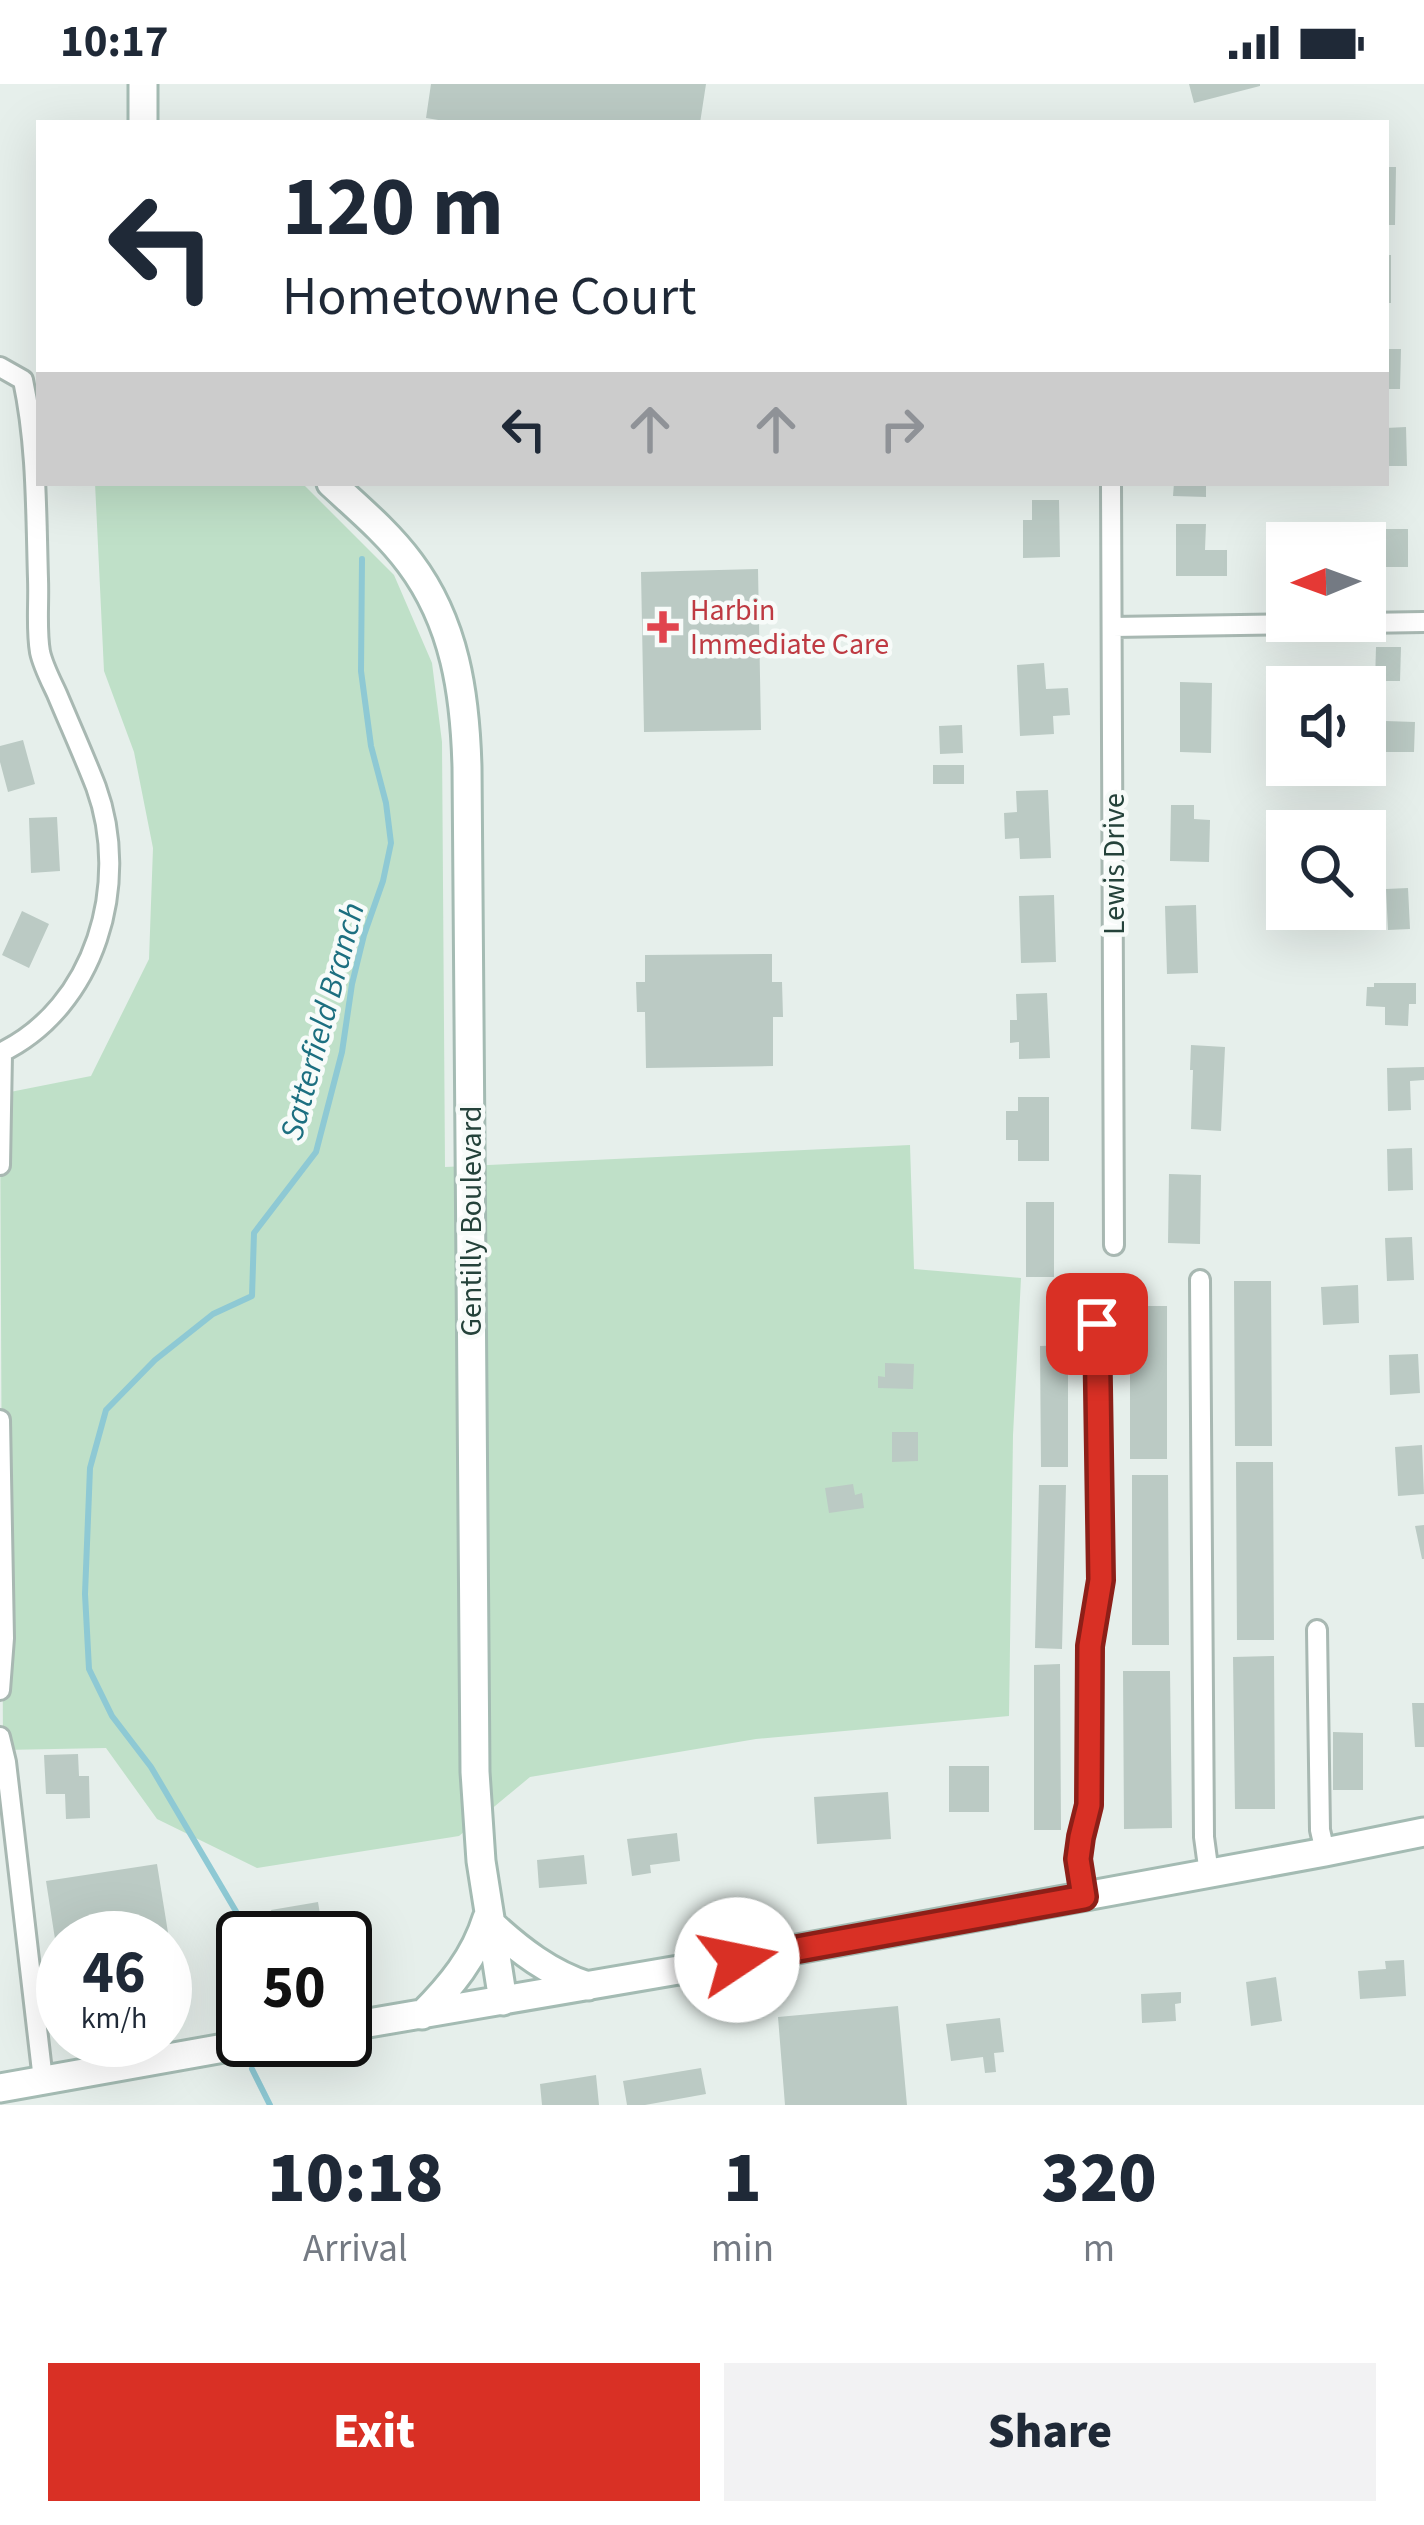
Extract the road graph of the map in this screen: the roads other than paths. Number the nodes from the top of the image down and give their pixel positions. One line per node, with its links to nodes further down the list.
1 (143, 84): 2 (main road)
2 (143, 120)
3 (0, 367): 8 (street)
4 (335, 486): 21 (main road, Gentilly Boulevard)
5 (1111, 486): 7 (street, Lewis Drive)
6 (1424, 622): 7 (street)
7 (1113, 627): 10 (street, Lewis Drive)
8 (1, 1053): 9 (street)
9 (0, 1165)
10 (1114, 1245)
11 (1200, 1280): 19 (street)
12 (1097, 1324): 20 (street)
13 (0, 1420): 15 (street)
14 (1317, 1630): 18 (street)
15 (0, 1690)
16 (0, 1737): 27 (street)
17 (1424, 1832): 18 (main road)
18 (1324, 1852): 19 (main road)
19 (1210, 1874): 20 (main road)
20 (1084, 1897): 22 (main road)
21 (489, 1918): 22 (main road); 23 (main road, Gentilly Boulevard); 24 (main road)
22 (588, 1986): 23 (main road)
23 (503, 2001): 24 (main road)
24 (422, 2015): 25 (main road)
25 (372, 2023)
26 (216, 2049): 27 (main road)
27 (43, 2080): 28 (main road)
28 (0, 2088)

